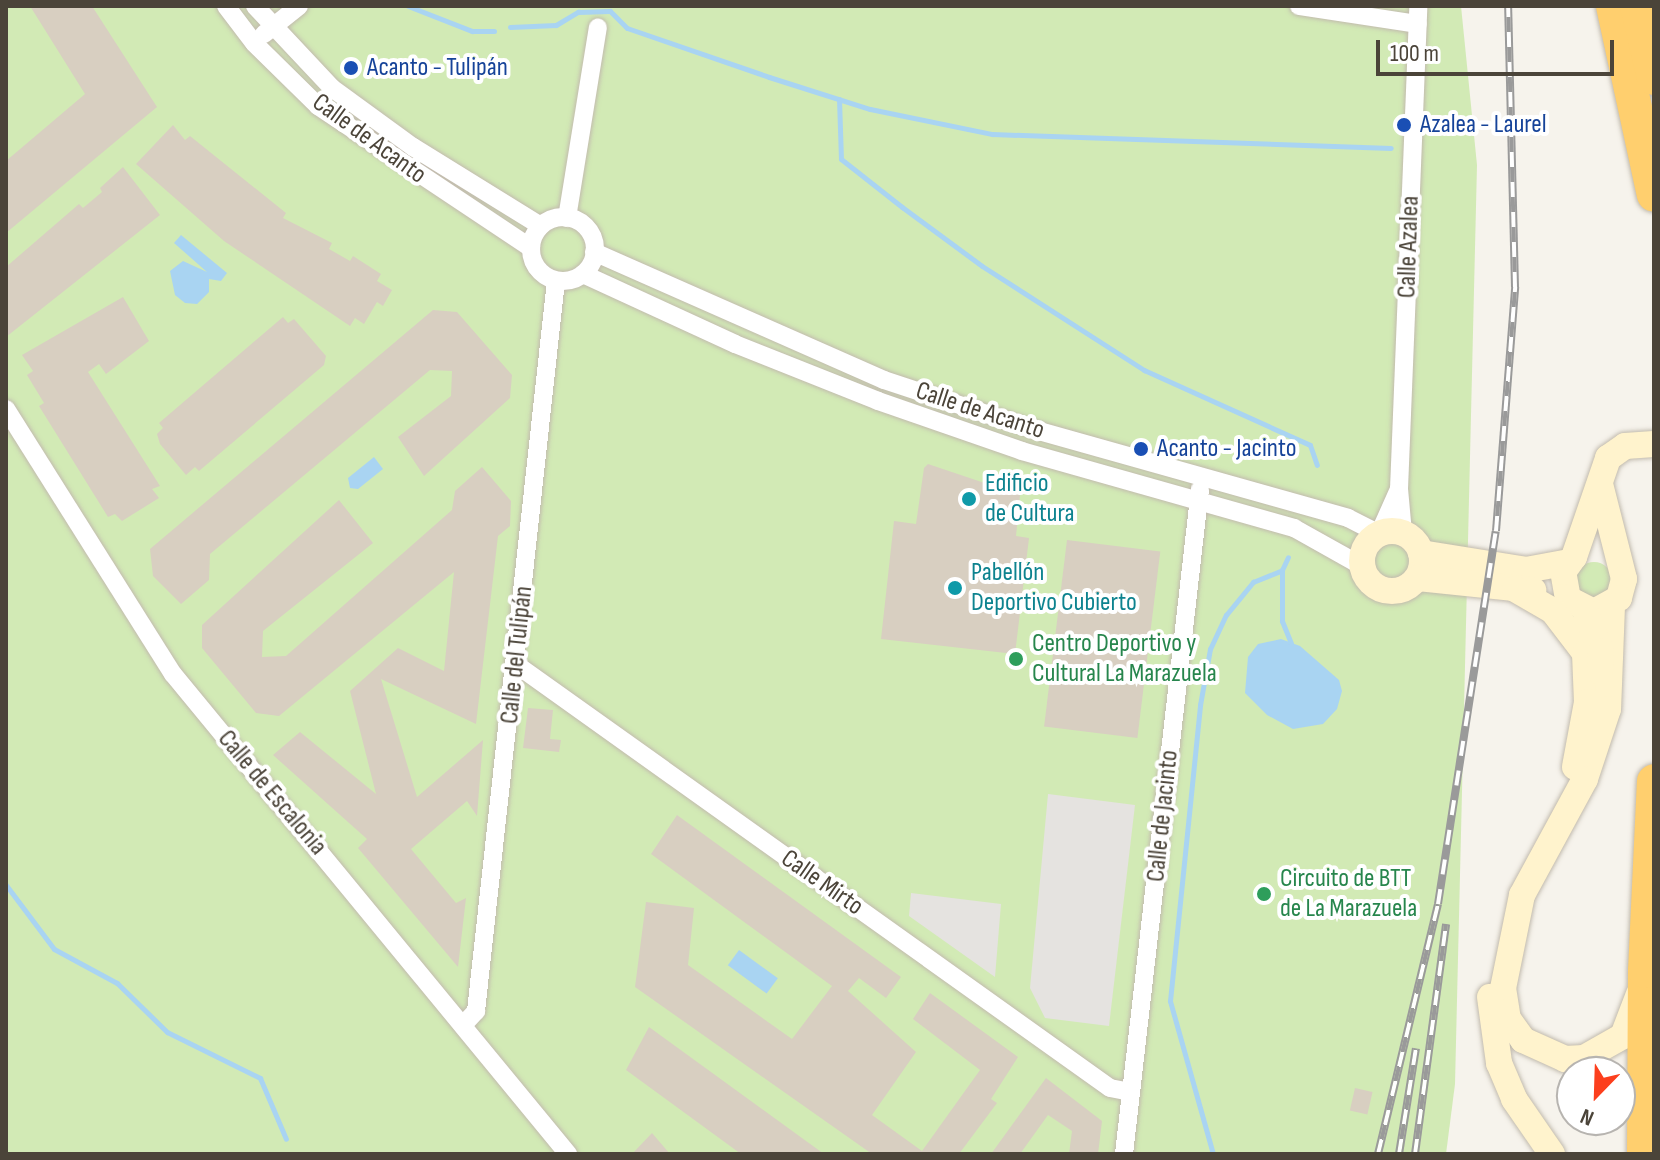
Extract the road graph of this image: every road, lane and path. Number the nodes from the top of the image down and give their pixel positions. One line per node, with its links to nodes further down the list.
1 (226, 6): 10 (street, Calle de Acanto)
2 (255, 6): 9 (street, Calle de Acanto)
3 (299, 6): 9 (street)
4 (1299, 6): 7 (street)
5 (1613, 6): 12 (highway)
6 (1637, 6): 11 (highway)
7 (1418, 15): 24 (street, Calle Azalea)
8 (598, 27): 13 (street)
9 (271, 28): 10 (street); 14 (street, Calle de Acanto)
10 (254, 43): 15 (street, Calle de Acanto)
11 (1654, 76)
12 (1654, 195)
13 (567, 218): 14 (street); 16 (street)
14 (541, 226): 15 (street)
15 (531, 248): 18 (street)
16 (594, 252): 17 (street); 21 (street, Calle de Acanto)
17 (583, 274): 18 (street); 23 (street, Calle de Acanto)
18 (556, 281): 32 (street, Calle del Tulipán)
19 (6, 409): 36 (street, Calle de Escalonia)
20 (1654, 444): 22 (street)
21 (1202, 478): 23 (street, Calle de Jacinto); 24 (street, Calle de Acanto)
22 (1600, 484): 25 (street); 26 (street)
23 (1198, 501): 28 (street, Calle de Acanto); 37 (street, Calle de Jacinto)
24 (1391, 533): 27 (street); 28 (street)
25 (1571, 560): 26 (street); 27 (street); 30 (street)
26 (1617, 561): 31 (street)
27 (1420, 565): 28 (street); 29 (street)
28 (1362, 566)
29 (1515, 589): 30 (street); 33 (street)
30 (1576, 605): 31 (street); 33 (street)
31 (1612, 606): 35 (street)
32 (517, 665): 36 (street, Calle del Tulipán); 37 (street, Calle Mirto)
33 (1575, 767): 40 (street)
34 (1654, 781): 35 (highway)
35 (1645, 971): 41 (highway)
36 (464, 1024): 38 (street, Calle de Escalonia)
37 (1131, 1092): 39 (street, Calle de Jacinto)
38 (568, 1154)
39 (1124, 1154)
40 (1552, 1154)
41 (1644, 1154)

